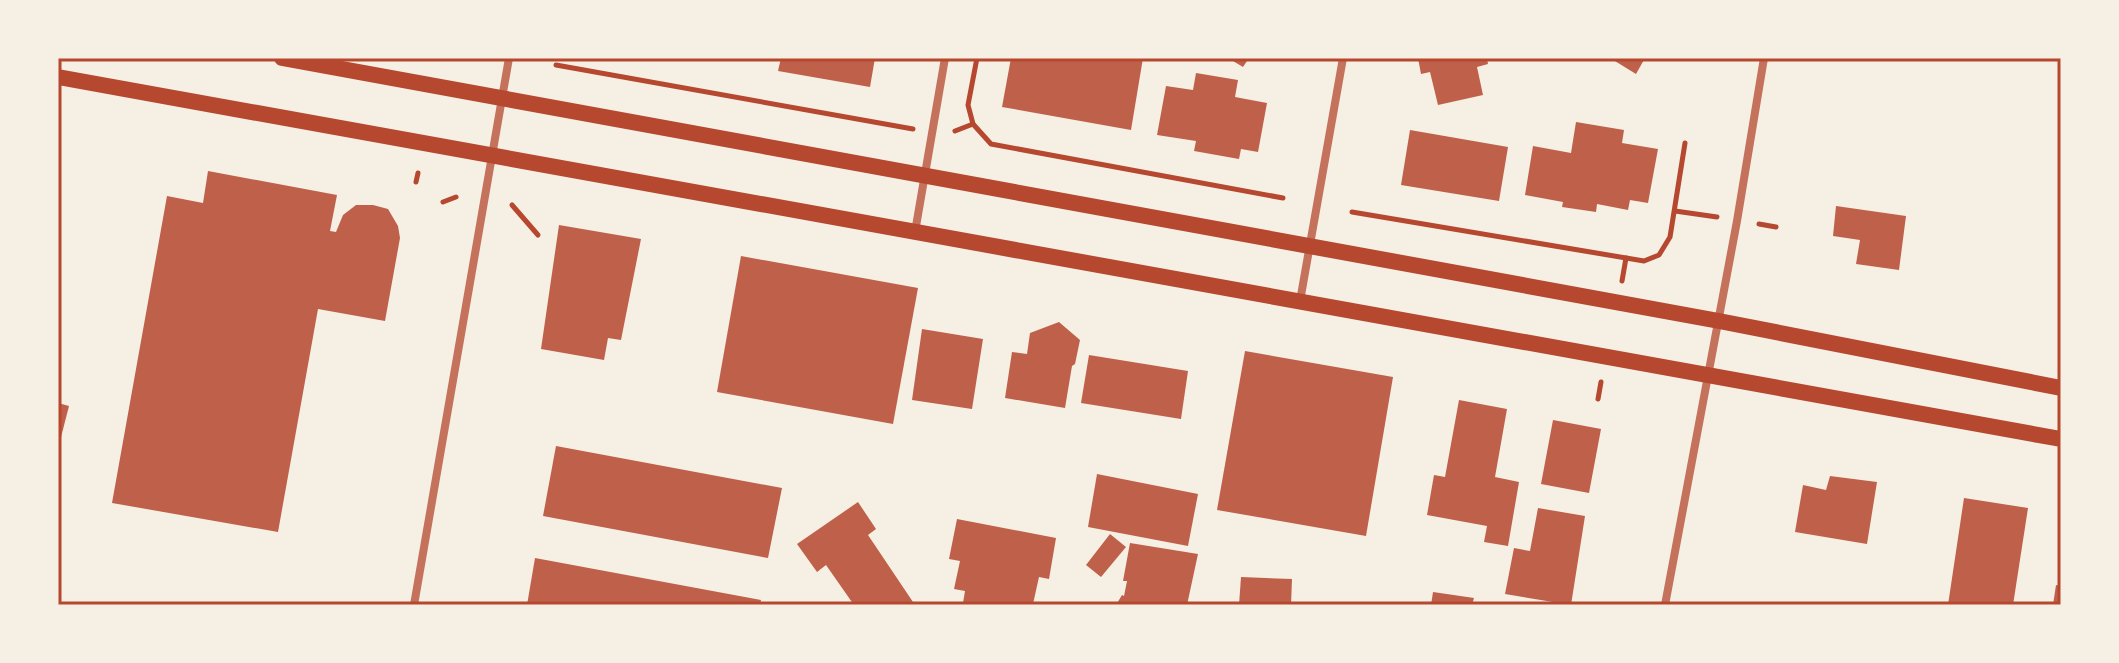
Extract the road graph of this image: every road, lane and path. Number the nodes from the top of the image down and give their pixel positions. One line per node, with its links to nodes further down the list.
1 (282, 58): 11 (main road)
2 (509, 58): 11 (street)
3 (567, 58): 9 (path)
4 (945, 58): 18 (street)
5 (977, 58): 12 (path)
6 (1343, 58): 29 (street)
7 (1764, 58): 33 (street)
8 (556, 65): 9 (path)
9 (566, 66): 13 (path)
10 (58, 77): 16 (main road)
11 (501, 99): 16 (street); 18 (main road)
12 (973, 124): 14 (path); 21 (path)
13 (902, 129)
14 (956, 131)
15 (1685, 143): 24 (path)
16 (493, 155): 27 (main road); 39 (street)
17 (418, 173): 19 (path)
18 (925, 175): 27 (street); 29 (main road)
19 (416, 182)
20 (456, 197): 22 (path)
21 (1283, 198)
22 (443, 202)
23 (512, 205): 28 (path)
24 (1675, 211): 26 (path); 30 (path)
25 (1352, 212): 30 (path)
26 (1684, 212)
27 (915, 232): 32 (main road)
28 (538, 235)
29 (1310, 246): 32 (street); 33 (main road)
30 (1626, 258): 31 (path)
31 (1621, 282)
32 (1300, 302): 35 (main road)
33 (1719, 321): 35 (street); 36 (main road)
34 (1603, 373): 37 (path)
35 (1710, 374): 38 (main road); 40 (street)
36 (2061, 388)
37 (1598, 399)
38 (2061, 439)
39 (414, 605)
40 (1665, 605)

